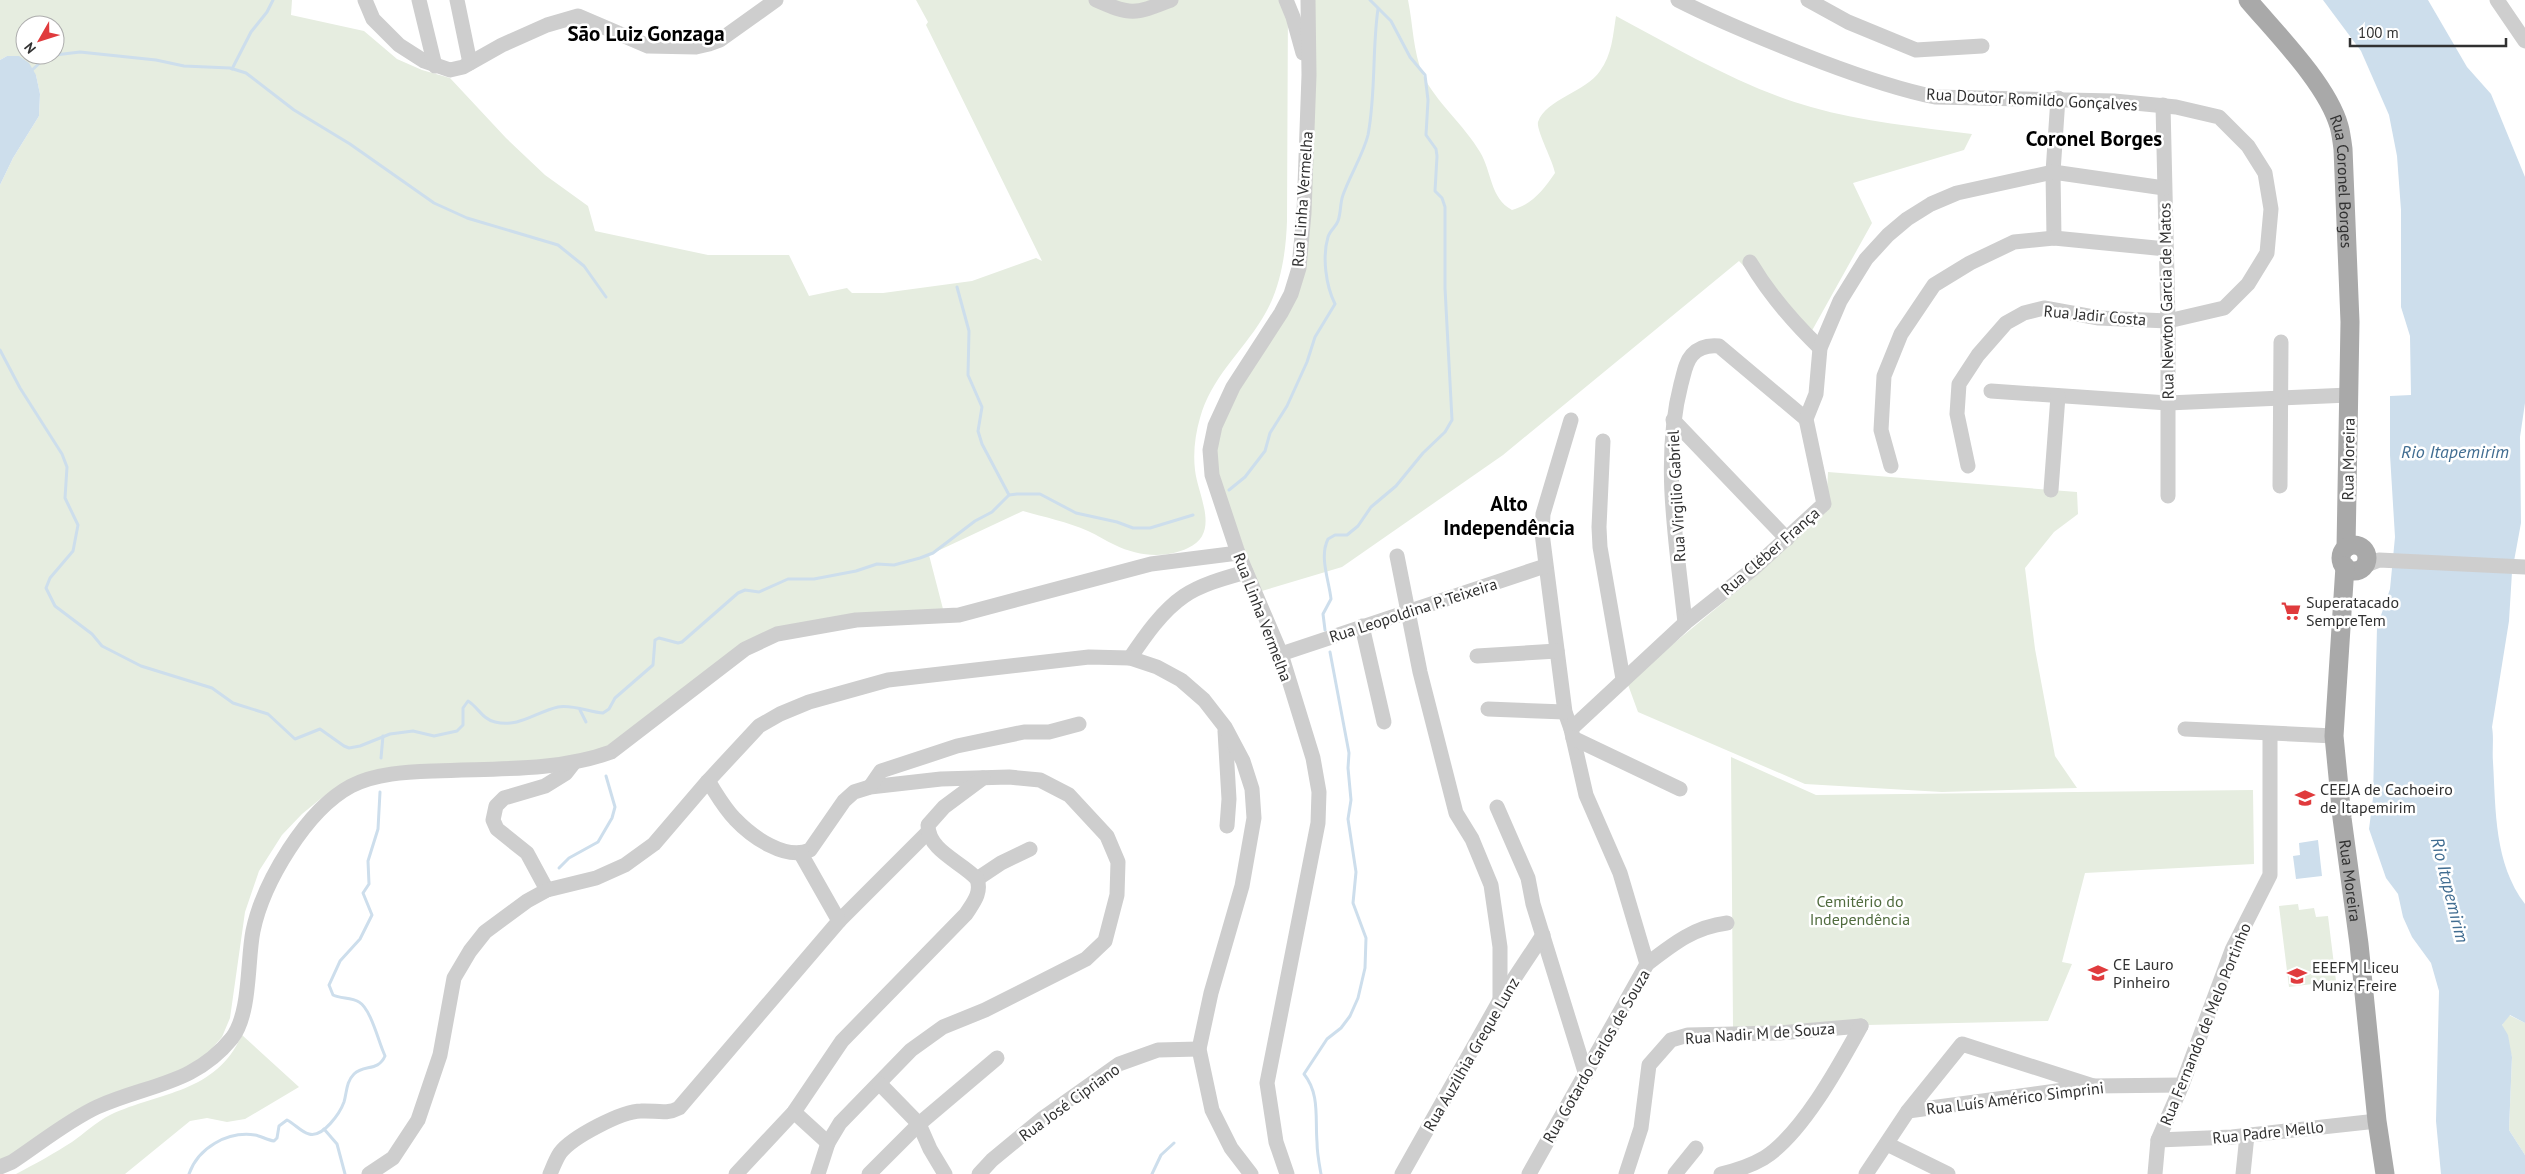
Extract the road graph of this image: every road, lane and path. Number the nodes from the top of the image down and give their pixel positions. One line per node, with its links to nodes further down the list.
1 (365, 0): 18 (street)
2 (419, 0): 18 (street)
3 (457, 0): 17 (street)
4 (776, 0): 17 (street)
5 (1096, 0): 6 (street)
6 (1171, 0)
7 (1286, 0): 19 (street)
8 (1308, 0): 19 (street)
9 (1678, 0): 20 (street, Rua Doutor Romildo Gonçalves)
10 (1808, 0): 16 (street)
11 (2248, 0): 31 (main road, Rua Coronel Borges)
12 (2499, 1): 13 (street)
13 (2512, 21): 14 (street); 15 (street)
14 (2525, 32)
15 (2525, 41)
16 (1982, 46)
17 (470, 63): 18 (street)
18 (435, 66)
19 (1308, 75): 45 (street, Rua Linha Vermelha)
20 (2058, 98): 21 (street, Rua Doutor Romildo Gonçalves); 22 (street)
21 (2163, 105): 23 (street, Rua Newton Garcia de Matos); 27 (street, Rua Doutor Romildo Gonçalves)
22 (2053, 172): 23 (street); 24 (street); 29 (street)
23 (2164, 188): 25 (street, Rua Newton Garcia de Matos)
24 (2054, 238): 25 (street); 39 (street)
25 (2166, 249): 27 (street, Rua Newton Garcia de Matos)
26 (1750, 262): 29 (street)
27 (2168, 321): 34 (street, Rua Newton Garcia de Matos); 40 (street, Rua Jadir Costa)
28 (2281, 342): 33 (street)
29 (1820, 348): 37 (street)
30 (1992, 391): 32 (street)
31 (2349, 395): 33 (street); 47 (main road, Rua Moreira)
32 (2058, 396): 34 (street); 42 (street)
33 (2280, 398): 34 (street); 41 (street)
34 (2168, 403): 43 (street, Rua Newton Garcia de Matos)
35 (1571, 420): 48 (street)
36 (1673, 420): 37 (street, Rua Virgilio Gabriel); 44 (street); 52 (street, Rua Virgilio Gabriel)
37 (1806, 420): 44 (street, Rua Cléber França)
38 (1603, 441): 58 (street)
39 (1891, 466)
40 (1968, 466)
41 (2280, 486)
42 (2050, 490)
43 (2168, 496)
44 (1787, 539): 52 (street, Rua Cléber França)
45 (1238, 553): 50 (street, Rua Linha Vermelha); 68 (street)
46 (1397, 556): 51 (street)
47 (2363, 559): 49 (street); 67 (main road, Rua Moreira)
48 (1545, 566): 51 (street, Rua Leopoldina P. Teixeira); 54 (street)
49 (2522, 567)
50 (1246, 572): 55 (street, Rua Linha Vermelha); 57 (street)
51 (1409, 611): 53 (street, Rua Leopoldina P. Teixeira); 84 (street)
52 (1685, 623): 58 (street, Rua Cléber França)
53 (1362, 626): 55 (street, Rua Leopoldina P. Teixeira); 61 (street)
54 (1557, 651): 56 (street); 60 (street)
55 (1281, 654): 109 (street, Rua Linha Vermelha)
56 (1477, 656)
57 (1130, 658): 63 (street); 70 (street)
58 (1623, 679): 65 (street, Rua Cléber França)
59 (1488, 709): 60 (street)
60 (1564, 712): 65 (street)
61 (1384, 722)
62 (1079, 724): 71 (street)
63 (1225, 728): 74 (street); 85 (street)
64 (2185, 729): 66 (street)
65 (1572, 733): 72 (street); 83 (street)
66 (2270, 734): 67 (street); 89 (street, Rua Fernando de Melo Portinho)
67 (2334, 736): 93 (main road, Rua Moreira)
68 (573, 764): 79 (street); 100 (street)
69 (983, 778): 71 (street); 75 (street); 88 (street)
70 (708, 781): 77 (street); 79 (street)
71 (870, 787): 77 (street)
72 (1680, 789)
73 (1497, 807): 82 (street)
74 (1226, 826)
75 (928, 832): 78 (street); 80 (street)
76 (1030, 849): 78 (street)
77 (801, 854): 80 (street)
78 (977, 879): 92 (street)
79 (547, 890): 101 (street)
80 (839, 921): 102 (street)
81 (1727, 923): 83 (street, Rua Gotardo Carlos de Souza)
82 (1543, 935): 84 (street, Rua Auzilhia Greque Lunz); 87 (street)
83 (1647, 964): 87 (street, Rua Gotardo Carlos de Souza)
84 (1500, 1000): 110 (street, Rua Auzilhia Greque Lunz)
85 (1198, 1049): 107 (street, Rua José Cipriano); 108 (street)
86 (997, 1058): 94 (street)
87 (1586, 1075): 111 (street, Rua Gotardo Carlos de Souza)
88 (880, 1084): 94 (street); 97 (street)
89 (2182, 1085): 90 (street, Rua Luís Américo Simprini); 96 (street, Rua Fernando de Melo Portinho)
90 (2093, 1086): 91 (street, Rua Luís Américo Simprini); 91 (street)
91 (1908, 1111): 98 (street)
92 (794, 1112): 97 (street); 103 (street)
93 (2377, 1121): 95 (street, Rua Padre Mello); 119 (main road, Rua Moreira)
94 (919, 1124): 105 (street); 106 (street)
95 (2247, 1135): 96 (street, Rua Padre Mello); 118 (street)
96 (2158, 1140): 117 (street, Rua Fernando de Melo Portinho)
97 (828, 1143): 104 (street)
98 (1887, 1144): 115 (street); 116 (street)
99 (1696, 1148): 113 (street)
100 (0, 1167)
101 (369, 1174)
102 (550, 1174)
103 (736, 1174)
104 (818, 1174)
105 (869, 1174)
106 (945, 1174)
107 (979, 1174)
108 (1251, 1174)
109 (1287, 1174)
110 (1402, 1174)
111 (1529, 1174)
112 (1626, 1174): 114 (street, Rua Nadir M de Souza)
113 (1675, 1174)
114 (1721, 1174)
115 (1866, 1174)
116 (1948, 1174)
117 (2155, 1174)
118 (2242, 1174)
119 (2386, 1174)

